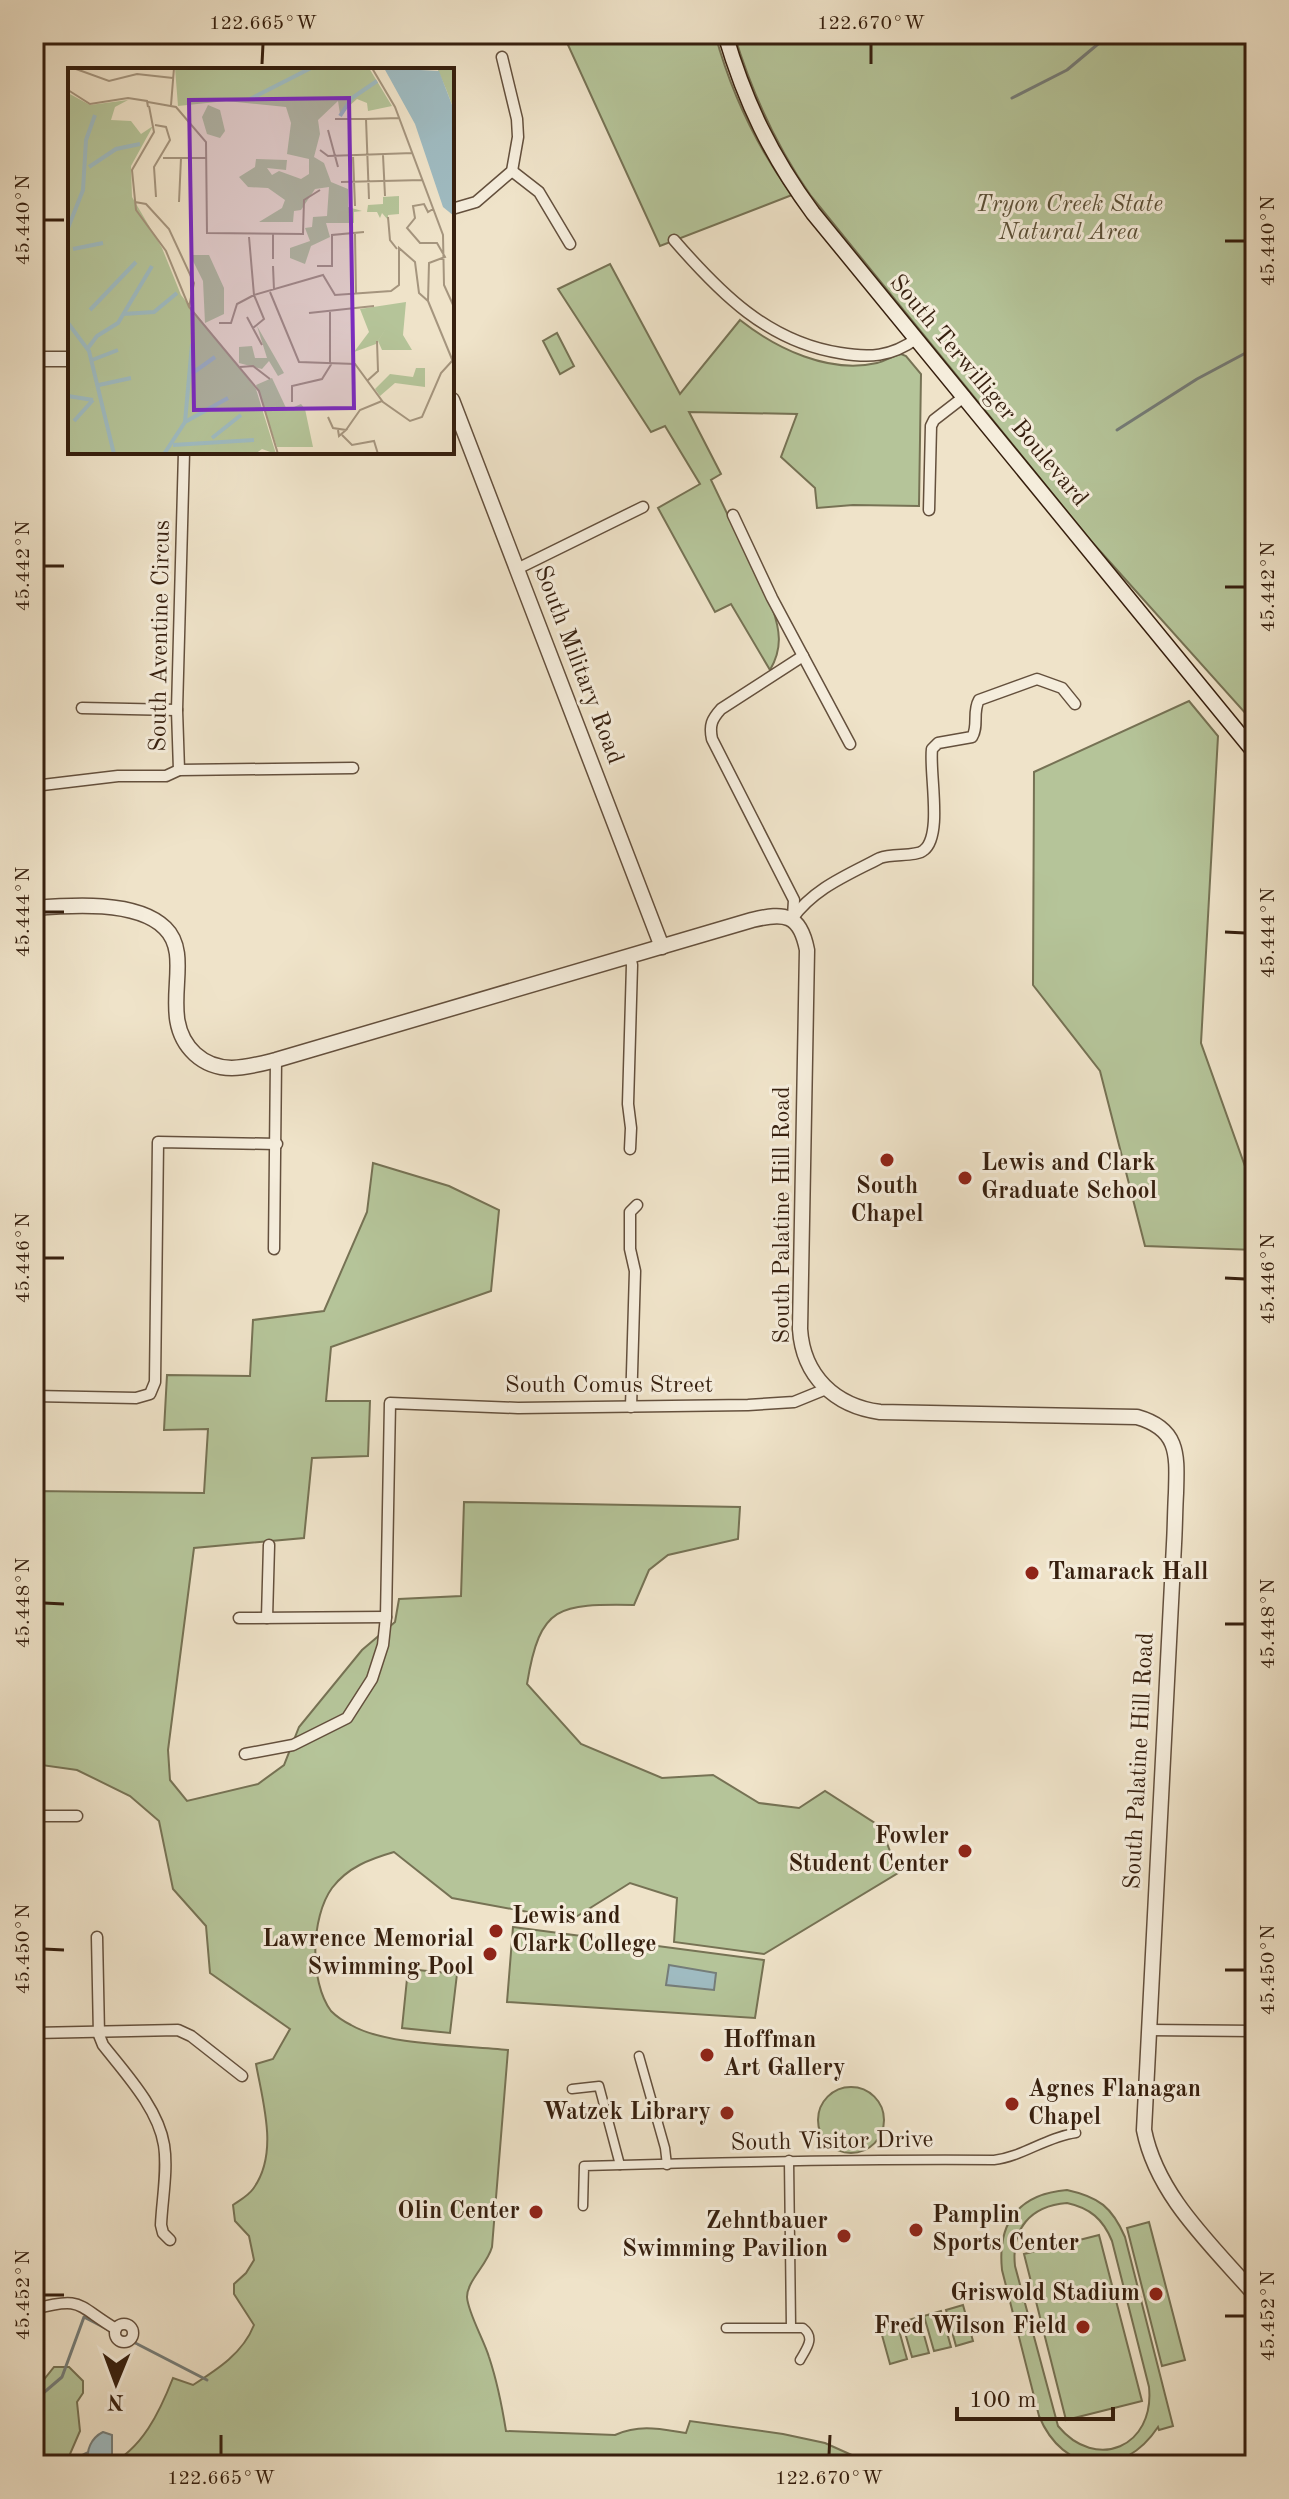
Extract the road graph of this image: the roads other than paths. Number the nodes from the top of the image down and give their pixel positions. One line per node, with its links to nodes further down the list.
1 (725, 34): 7 (street, South Terwilliger Boulevard)
2 (502, 57): 3 (street)
3 (512, 171): 4 (street); 6 (street)
4 (454, 208)
5 (674, 240): 7 (street)
6 (570, 244)
7 (916, 339): 10 (street, South Terwilliger Boulevard)
8 (34, 359): 9 (street)
9 (68, 359)
10 (965, 396): 14 (street); 22 (street, South Terwilliger Boulevard)
11 (454, 405): 16 (street, South Military Road)
12 (184, 454): 20 (street, South Aventine Circus)
13 (643, 507): 16 (street)
14 (929, 510)
15 (733, 515): 17 (street)
16 (517, 569): 28 (street, South Military Road)
17 (803, 656): 21 (street); 27 (street)
18 (1075, 704): 27 (street)
19 (82, 708): 20 (street)
20 (177, 710): 24 (street, South Aventine Circus)
21 (850, 744)
22 (1255, 753)
23 (353, 768): 24 (street)
24 (179, 770): 25 (street, South Aventine Circus)
25 (34, 786)
26 (34, 908): 30 (street)
27 (792, 919): 28 (street); 35 (street, South Palatine Hill Road)
28 (662, 947): 29 (street)
29 (630, 957): 30 (street); 32 (street)
30 (276, 1060): 31 (street)
31 (277, 1144): 34 (street); 36 (street)
32 (630, 1149)
33 (637, 1205): 37 (street)
34 (274, 1249)
35 (826, 1389): 37 (street, South Comus Street); 46 (street, South Palatine Hill Road)
36 (34, 1396)
37 (631, 1407): 39 (street, South Comus Street)
38 (269, 1545): 41 (street)
39 (386, 1617): 41 (street); 42 (street)
40 (239, 1618): 41 (street)
41 (267, 1618)
42 (245, 1754)
43 (34, 1816): 44 (street)
44 (77, 1816)
45 (97, 1937): 47 (street)
46 (1148, 2030): 48 (street); 59 (street, South Palatine Hill Road)
47 (99, 2031): 49 (street); 51 (street); 58 (street)
48 (1255, 2031)
49 (34, 2033)
50 (639, 2056): 56 (street)
51 (242, 2076)
52 (572, 2089): 55 (street)
53 (1076, 2133): 54 (street, South Visitor Drive)
54 (789, 2160): 56 (street, South Visitor Drive); 61 (street)
55 (620, 2165): 56 (street, South Visitor Drive); 57 (street, South Visitor Drive)
56 (667, 2165)
57 (583, 2206)
58 (170, 2240)
59 (1255, 2295)
60 (34, 2309): 63 (street)
61 (791, 2327): 62 (street); 64 (street)
62 (726, 2328)
63 (116, 2329)
64 (800, 2360)

